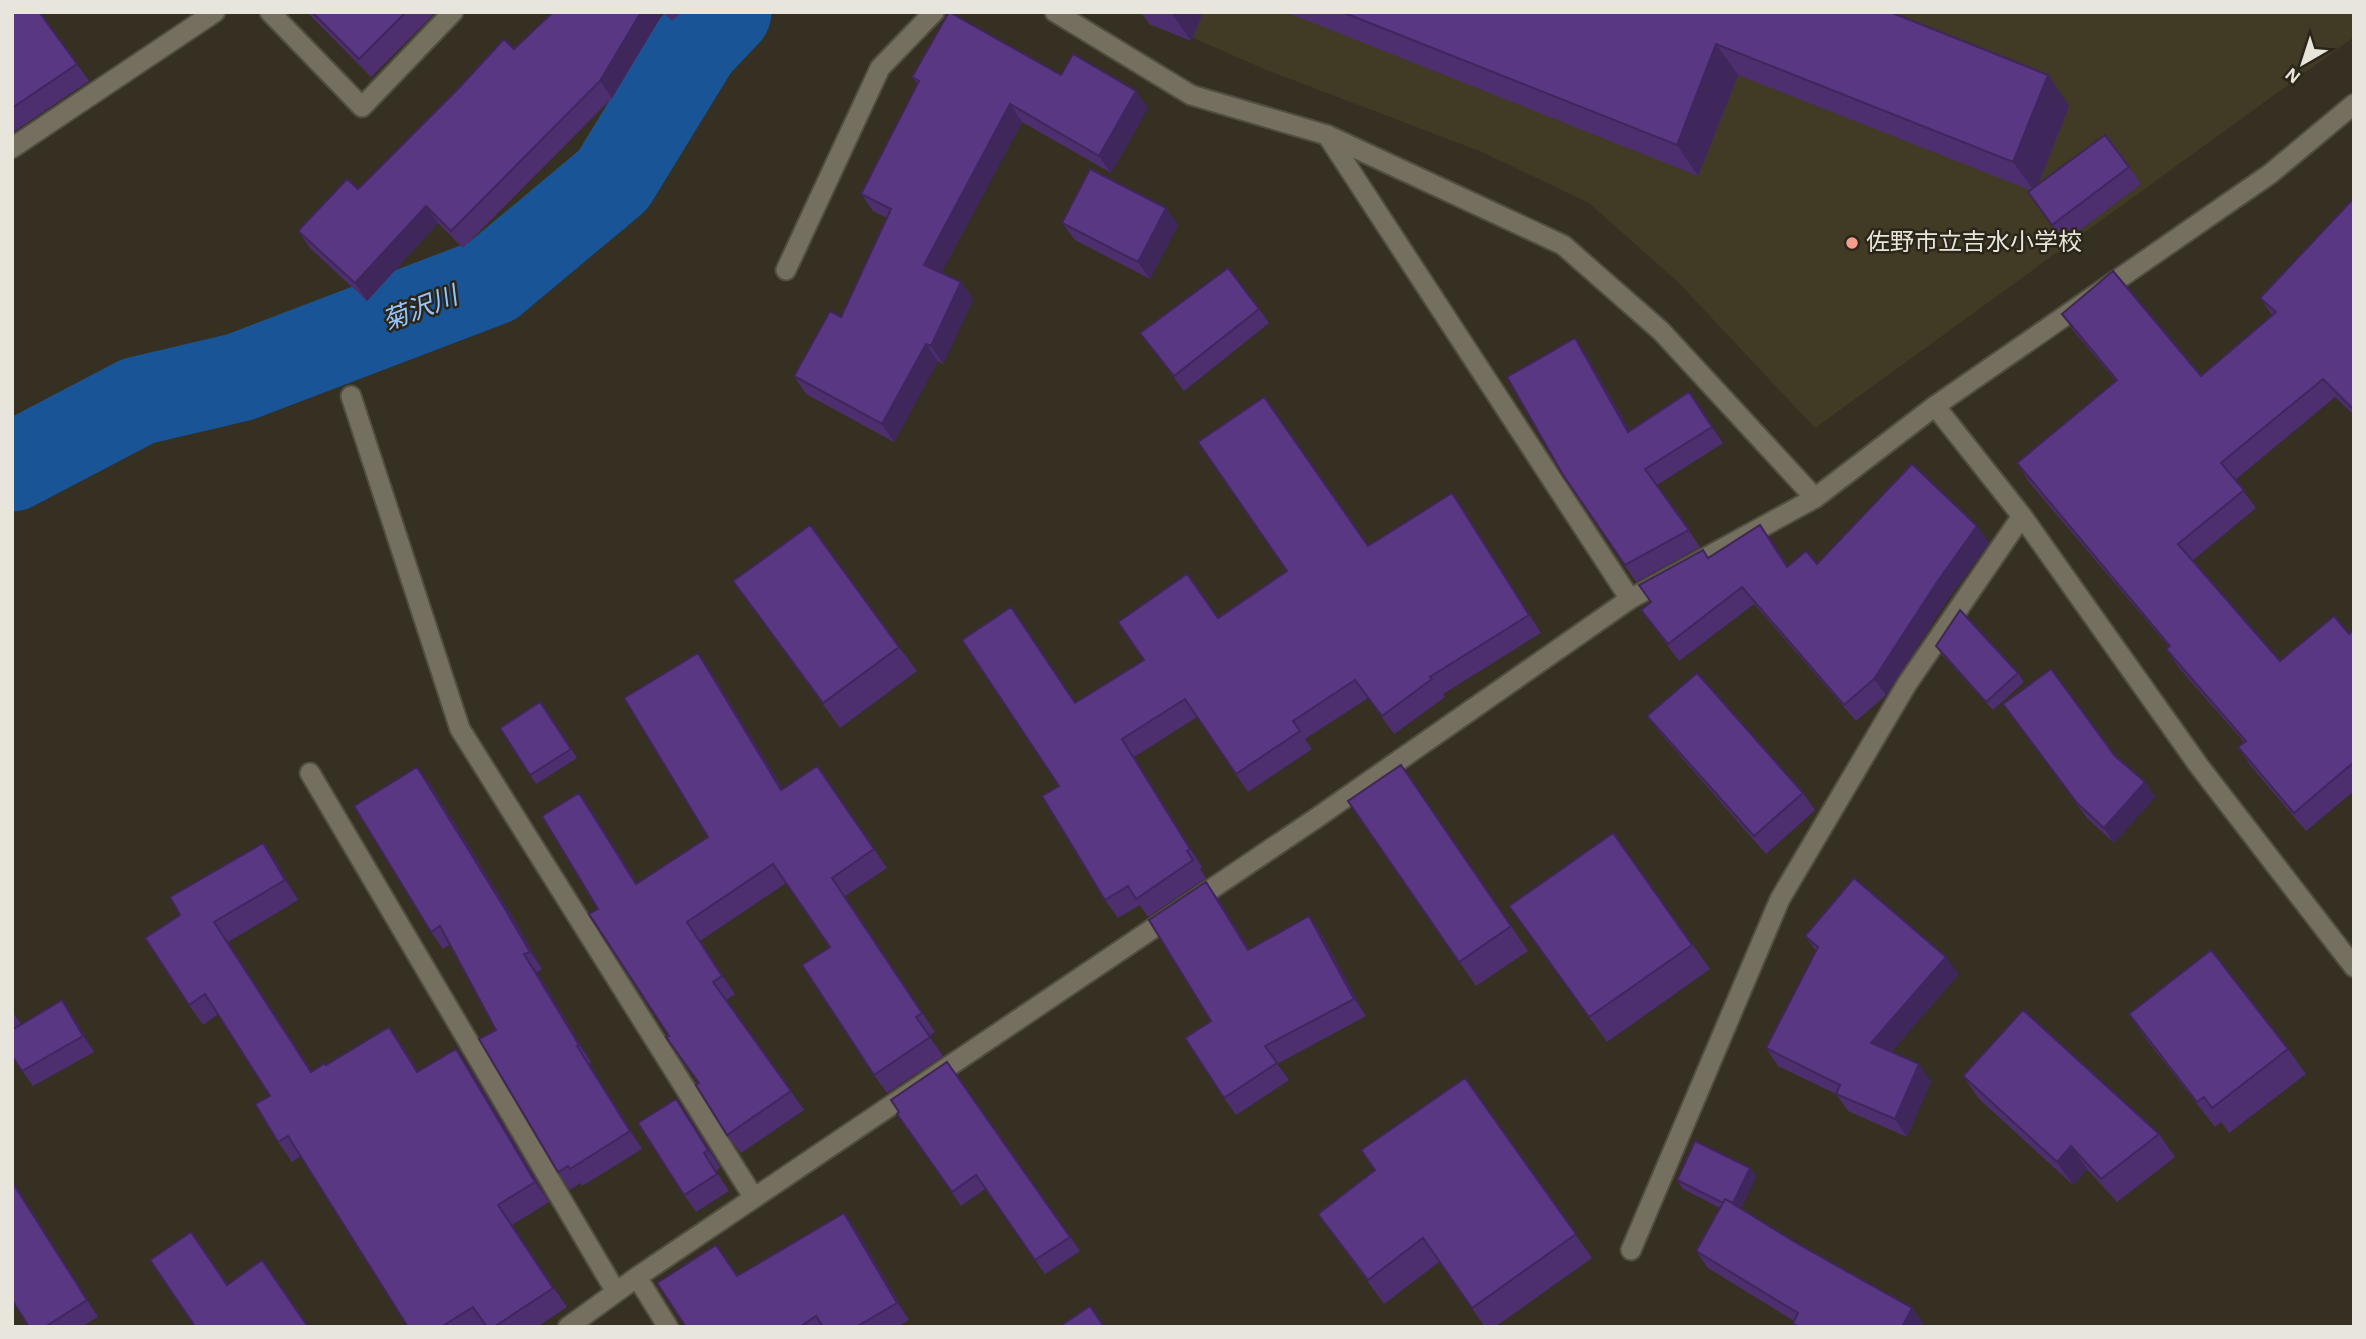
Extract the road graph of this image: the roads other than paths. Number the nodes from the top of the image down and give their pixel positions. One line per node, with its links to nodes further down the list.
1 (215, 12): 8 (street)
2 (270, 12): 3 (street)
3 (453, 12)
4 (934, 12): 9 (street)
5 (1055, 12): 7 (street)
6 (2354, 104): 11 (street)
7 (1327, 135): 12 (street); 14 (street)
8 (12, 148)
9 (786, 271)
10 (351, 396): 17 (street)
11 (1935, 405): 12 (street); 13 (street)
12 (1815, 498): 14 (street)
13 (2022, 516): 16 (street); 18 (street)
14 (1630, 599): 17 (street)
15 (310, 773): 20 (street)
16 (2354, 967)
17 (754, 1198): 19 (street)
18 (1630, 1250)
19 (637, 1277): 20 (street); 22 (street)
20 (616, 1292): 21 (street)
21 (568, 1327)
22 (668, 1327)

